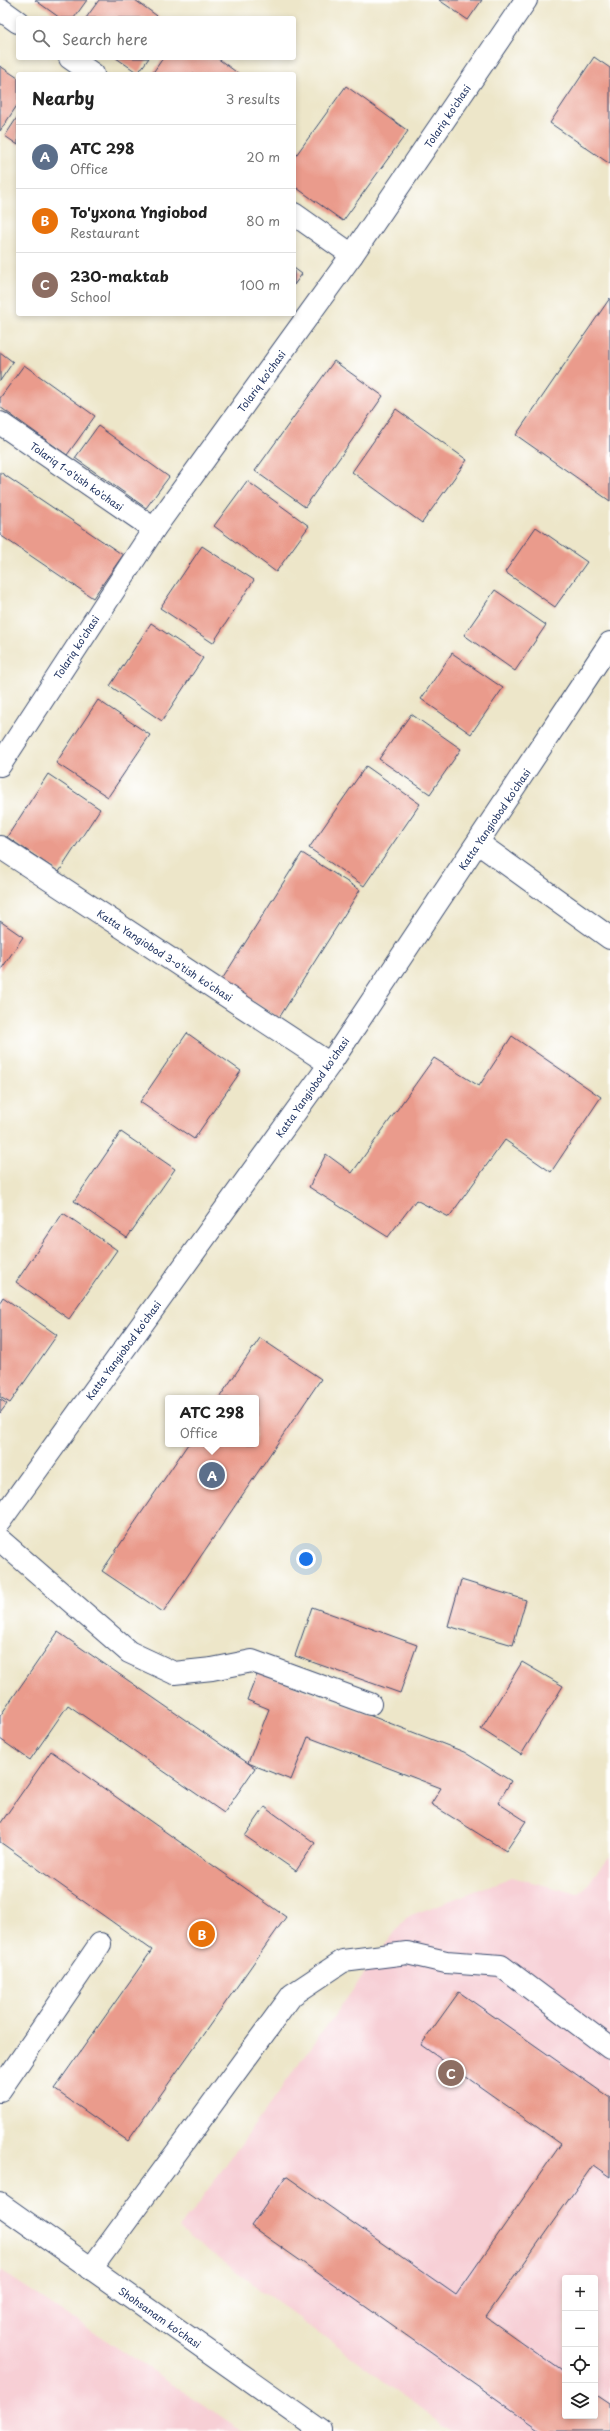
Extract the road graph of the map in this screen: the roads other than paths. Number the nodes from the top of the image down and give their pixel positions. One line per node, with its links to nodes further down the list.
1 (526, 0): 7 (street, Tolariq ko'chasi)
2 (0, 10): 3 (street)
3 (16, 21)
4 (73, 60): 5 (street)
5 (90, 72)
6 (296, 215): 7 (street)
7 (352, 255): 9 (street, Tolariq ko'chasi)
8 (0, 423): 9 (street, Tolariq 1-o'tish ko'chasi)
9 (154, 529): 11 (street, Tolariq ko'chasi)
10 (610, 643): 12 (street, Katta Yangiobod ko'chasi)
11 (0, 765)
12 (478, 843): 14 (street); 15 (street, Katta Yangiobod ko'chasi)
13 (0, 847): 15 (street, Katta Yangiobod 3-o'tish ko'chasi)
14 (610, 938)
15 (330, 1064): 16 (street, Katta Yangiobod ko'chasi)
16 (0, 1521)
17 (0, 1540): 18 (street)
18 (370, 1704)
19 (100, 1944): 21 (street)
20 (610, 2048): 23 (street)
21 (0, 2090)
22 (0, 2204): 23 (street, Shohsanam ko'chasi)
23 (91, 2269): 24 (street, Shohsanam ko'chasi)
24 (321, 2431)

